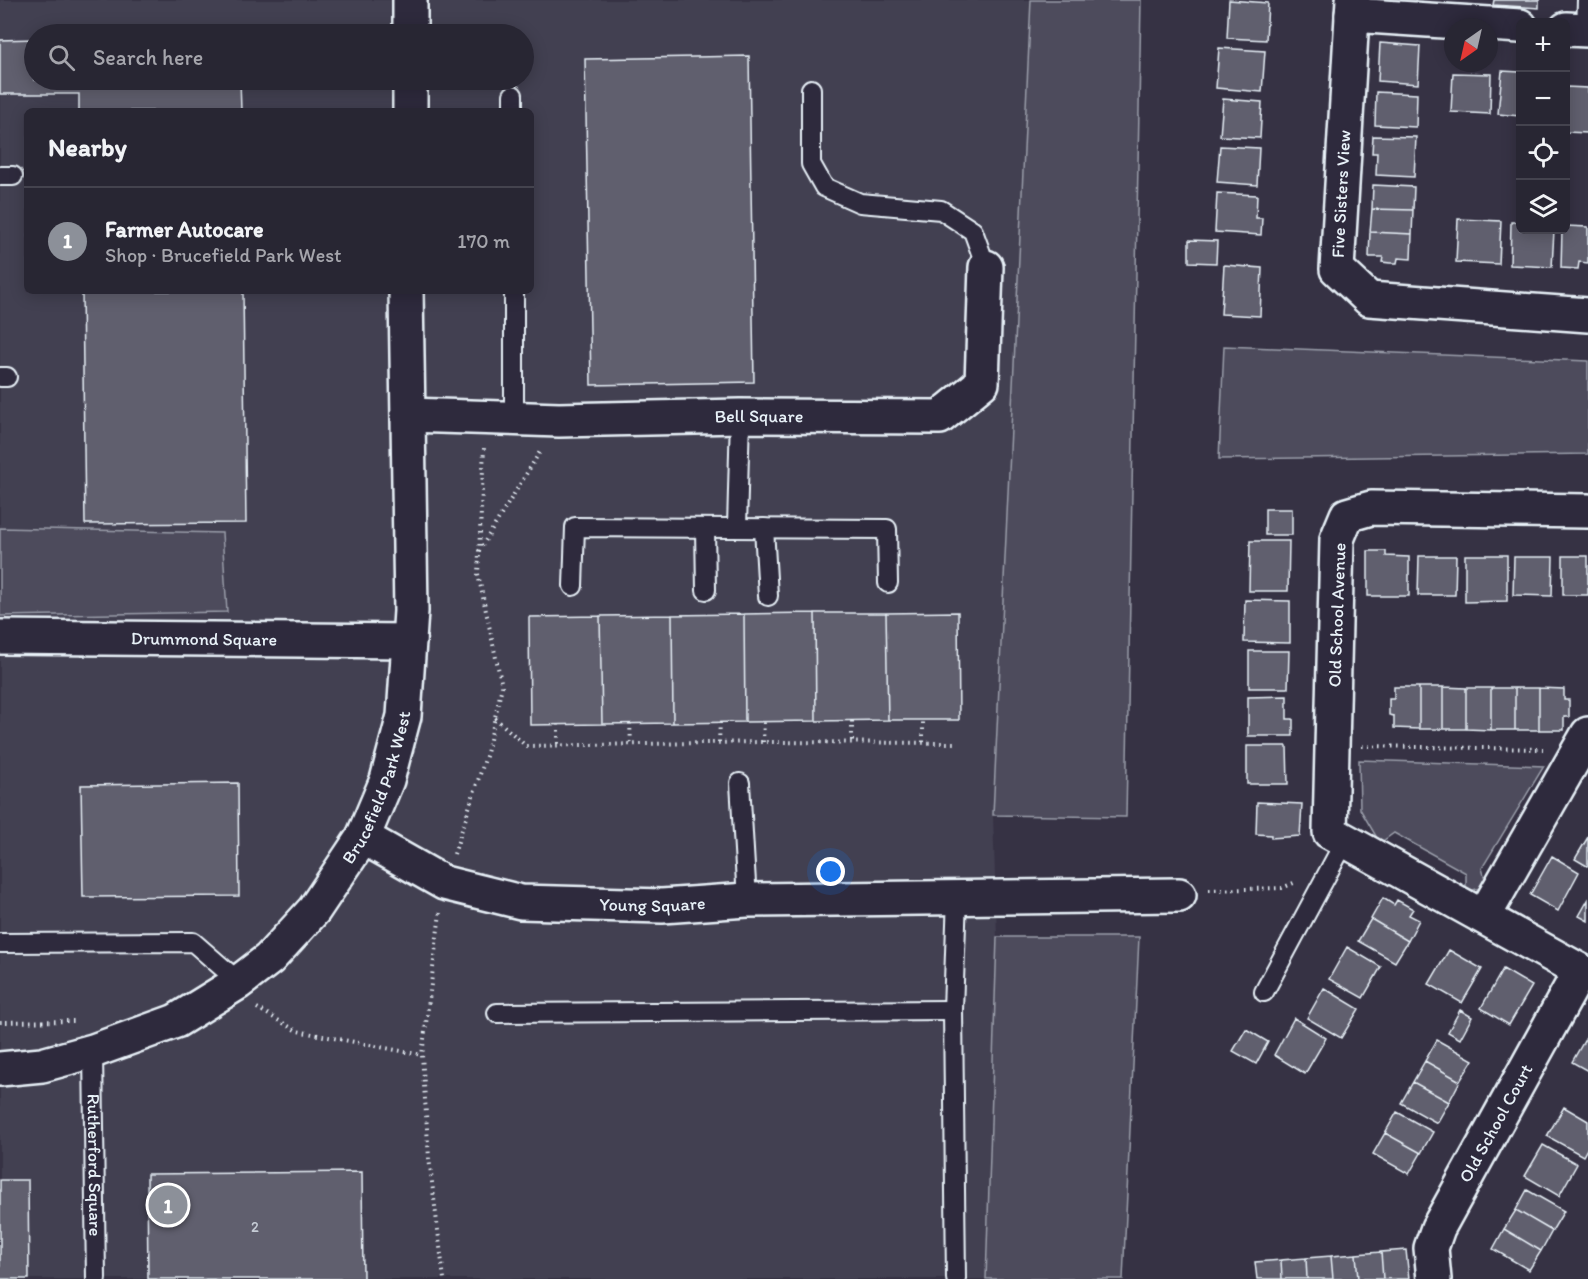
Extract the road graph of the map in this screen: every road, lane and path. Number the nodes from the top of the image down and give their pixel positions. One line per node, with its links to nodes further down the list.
1 (410, 0): 3 (street)
2 (1352, 8): 4 (street); 11 (street, Five Sisters View)
3 (410, 24)
4 (1516, 25)
5 (811, 89): 8 (lane)
6 (410, 90): 7 (street)
7 (410, 108)
8 (986, 267): 13 (street, Bell Square)
9 (406, 294): 12 (street, Brucefield Park West)
10 (514, 294): 14 (lane)
11 (1588, 315)
12 (408, 415): 14 (street, Bell Square); 26 (street, Brucefield Park West)
13 (740, 416): 15 (street, Bell Square); 17 (lane)
14 (500, 418): 15 (street, Bell Square); 20 (path)
15 (559, 420): 20 (path)
16 (1588, 511): 42 (street, Old School Avenue)
17 (737, 527): 18 (lane); 19 (lane)
18 (705, 528): 22 (lane); 23 (lane)
19 (764, 528): 21 (lane); 24 (lane)
20 (479, 552): 27 (path)
21 (888, 583)
22 (573, 586)
23 (706, 590)
24 (768, 596)
25 (0, 637): 26 (street, Drummond Square)
26 (409, 640): 44 (street, Brucefield Park West)
27 (495, 718): 41 (path); 46 (path)
28 (923, 720): 37 (path)
29 (852, 721): 36 (path)
30 (720, 722): 34 (path)
31 (764, 722): 35 (path)
32 (630, 723): 40 (path)
33 (558, 724): 41 (path)
34 (719, 742): 35 (path); 40 (path)
35 (763, 742): 36 (path)
36 (852, 742): 37 (path)
37 (923, 742): 39 (path)
38 (1583, 742): 42 (path); 50 (street)
39 (958, 743)
40 (631, 744): 41 (path)
41 (558, 745)
42 (1334, 746): 45 (street, Old School Avenue)
43 (741, 783): 49 (lane)
44 (363, 837): 46 (street, Young Square); 53 (street, Brucefield Park West)
45 (1339, 853): 47 (path); 50 (street, Old School Avenue); 54 (lane)
46 (444, 884): 49 (street, Young Square); 58 (path)
47 (1179, 895): 48 (street, Young Square)
48 (957, 896): 49 (street, Young Square); 55 (lane)
49 (747, 900)
50 (1484, 916): 52 (street, Old School Avenue)
51 (0, 943): 53 (lane)
52 (1584, 973): 63 (street, Old School Court)
53 (232, 986): 57 (street, Brucefield Park West); 58 (path)
54 (1264, 993)
55 (953, 1010): 56 (lane); 62 (lane)
56 (497, 1012)
57 (93, 1051): 59 (street, Brucefield Park West); 60 (lane, Rutherford Square)
58 (422, 1055): 61 (path)
59 (0, 1069)
60 (96, 1279)
61 (444, 1279)
62 (956, 1279)
63 (1434, 1279)

